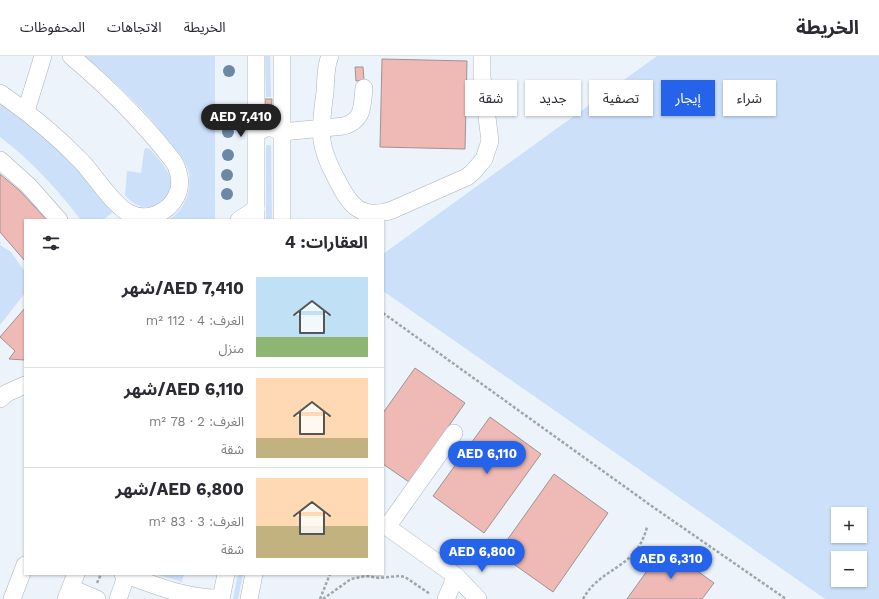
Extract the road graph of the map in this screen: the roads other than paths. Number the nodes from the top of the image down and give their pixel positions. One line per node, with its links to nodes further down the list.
1 (43, 56): 9 (street)
2 (71, 56): 9 (street)
3 (256, 56): 12 (street)
4 (282, 56): 11 (street)
5 (330, 56): 10 (street)
6 (482, 56): 10 (street)
7 (364, 88): 10 (street)
8 (0, 93): 9 (street)
9 (26, 111)
10 (321, 128): 11 (street)
11 (282, 132): 12 (street); 17 (street)
12 (256, 133): 14 (street)
13 (0, 160): 15 (street)
14 (256, 215): 16 (street)
15 (59, 219)
16 (242, 219)
17 (282, 219)
18 (24, 385): 19 (street)
19 (0, 399)
20 (454, 433): 21 (street)
21 (385, 525): 27 (street)
22 (24, 569): 30 (street)
23 (125, 575): 32 (street)
24 (128, 575): 33 (street)
25 (226, 575): 33 (street)
26 (254, 575): 34 (street)
27 (456, 576): 29 (street); 35 (street); 36 (street)
28 (71, 587): 31 (street)
29 (439, 597)
30 (12, 599)
31 (97, 599)
32 (118, 599)
33 (221, 599)
34 (249, 599)
35 (478, 599)
36 (490, 599)

